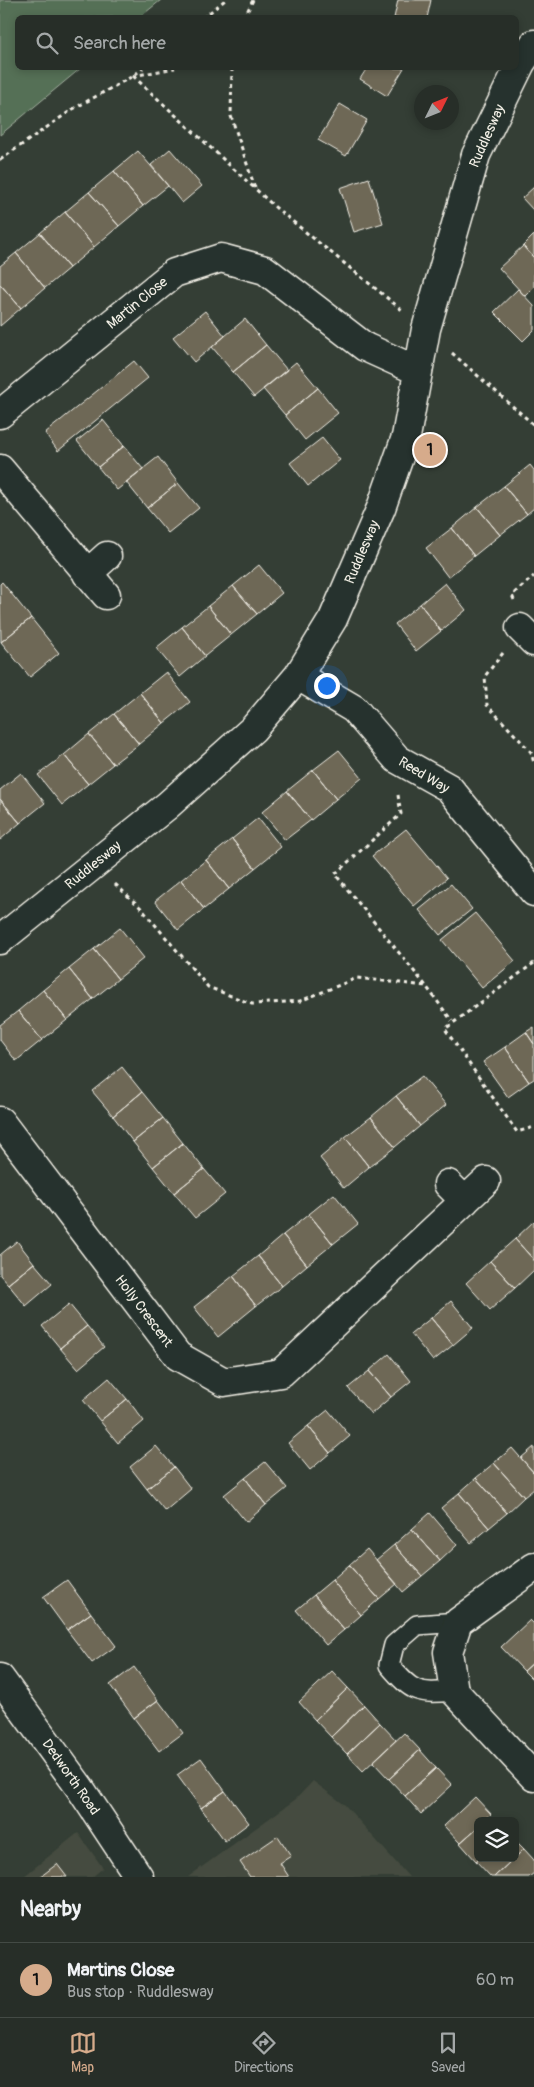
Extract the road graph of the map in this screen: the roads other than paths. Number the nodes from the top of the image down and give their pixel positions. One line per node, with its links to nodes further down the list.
1 (534, 44): 2 (street, Ruddlesway)
2 (519, 67)
3 (518, 70): 4 (street, Ruddlesway)
4 (418, 371): 5 (street, Martin Close); 8 (street, Ruddlesway)
5 (0, 414)
6 (0, 469): 7 (street)
7 (106, 596)
8 (298, 676): 9 (street, Reed Way); 10 (street, Ruddlesway)
9 (532, 886)
10 (0, 940)
11 (0, 1121): 12 (street, Holly Crescent)
12 (486, 1181)
13 (534, 1567): 14 (street)
14 (458, 1622): 16 (street); 16 (lane)
15 (0, 1678): 18 (street, Dedworth Road)
16 (454, 1691): 17 (street)
17 (534, 1777)
18 (140, 1877)

